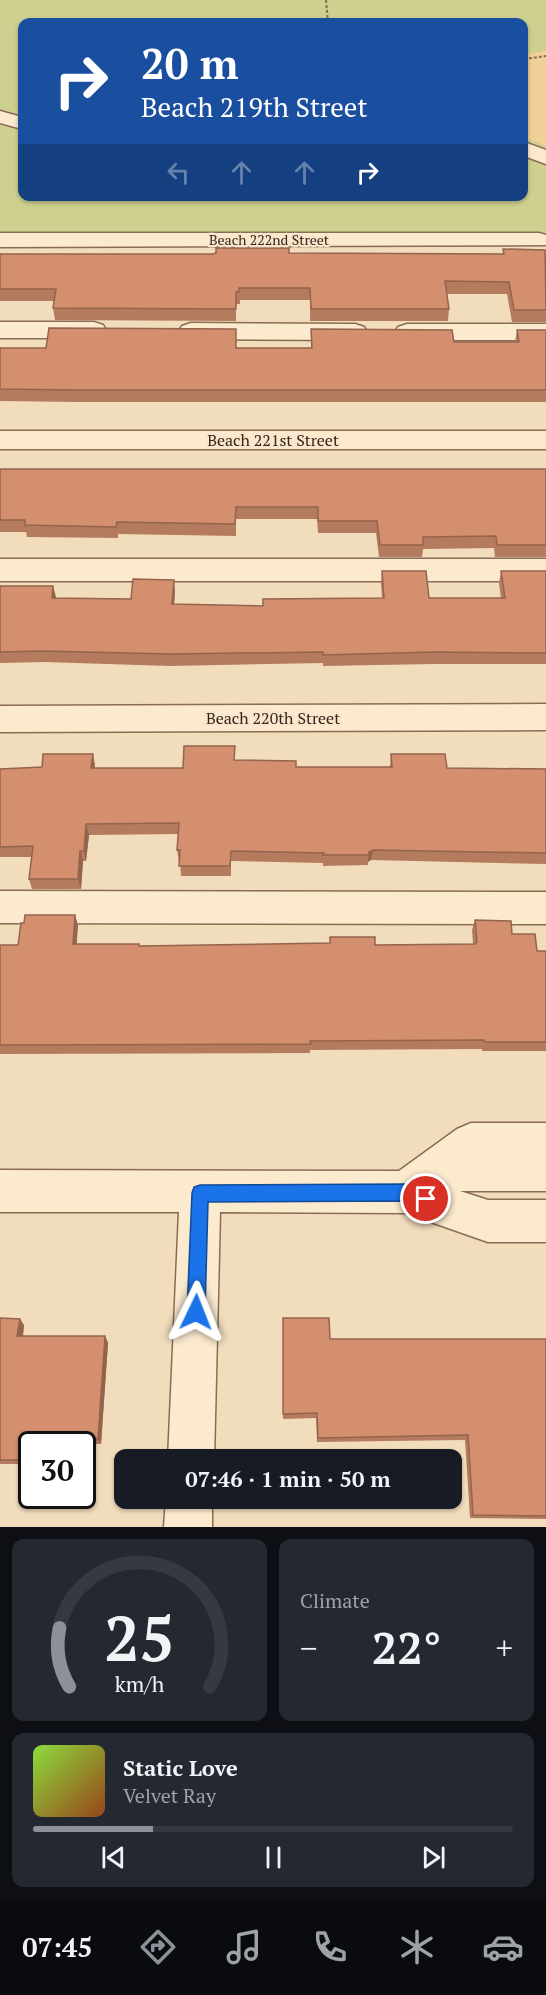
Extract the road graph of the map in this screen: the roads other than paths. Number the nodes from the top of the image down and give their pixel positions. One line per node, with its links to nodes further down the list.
1 (528, 150): 2 (street)
2 (546, 158)
3 (0, 240): 4 (street, Beach 222nd Street)
4 (539, 240)
5 (0, 330): 6 (street)
6 (119, 330)
7 (166, 331): 8 (street)
8 (546, 332)
9 (0, 440): 10 (street, Beach 221st Street)
10 (546, 440)
11 (0, 570): 12 (street)
12 (546, 570)
13 (546, 717): 14 (street, Beach 220th Street)
14 (0, 719)
15 (0, 907): 16 (street)
16 (546, 908)
17 (546, 1143): 19 (street)
18 (546, 1171): 19 (street)
19 (419, 1181): 21 (street); 22 (street)
20 (0, 1191): 21 (street)
21 (200, 1193): 23 (street)
22 (546, 1221)
23 (191, 1449)
24 (189, 1509): 25 (street)
25 (188, 1527)

